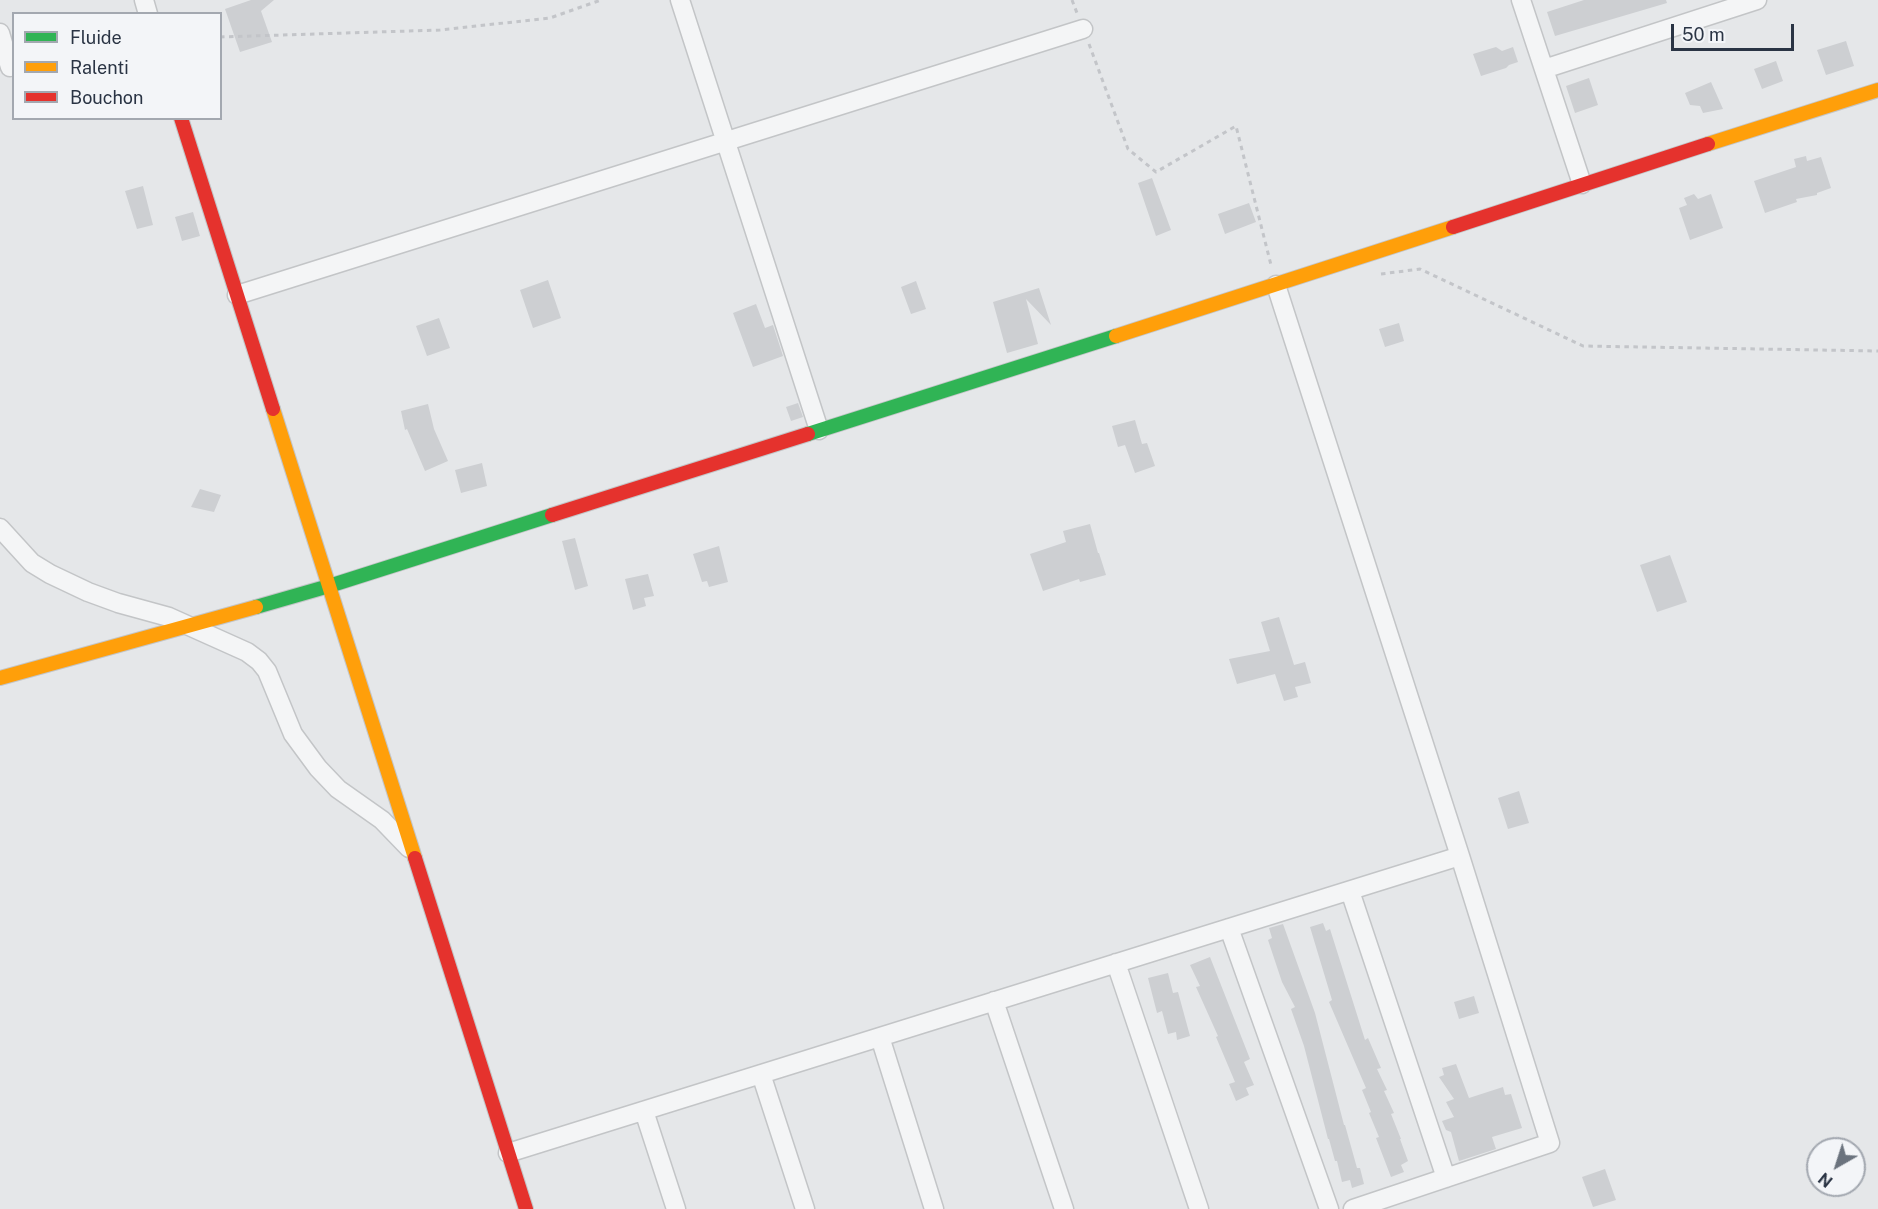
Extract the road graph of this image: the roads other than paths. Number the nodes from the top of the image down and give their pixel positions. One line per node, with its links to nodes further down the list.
1 (680, 0): 10 (street)
2 (1521, 0): 7 (street)
3 (1757, 0): 7 (street)
4 (1083, 29): 10 (street)
5 (0, 33): 6 (street)
6 (10, 67)
7 (1544, 69): 11 (street)
8 (1878, 90): 11 (street)
9 (182, 120): 13 (street)
10 (726, 141): 13 (street); 14 (street)
11 (1582, 184): 12 (street)
12 (1276, 285): 14 (street); 20 (street)
13 (237, 295): 16 (street)
14 (819, 430): 16 (street)
15 (0, 528): 17 (street)
16 (329, 586): 17 (street); 19 (street)
17 (188, 626): 18 (street); 19 (street)
18 (0, 678)
19 (413, 851): 28 (street)
20 (1460, 856): 21 (street); 29 (street)
21 (1350, 891): 22 (street); 29 (street)
22 (1229, 928): 23 (street); 36 (street)
23 (1116, 963): 24 (street); 35 (street)
24 (994, 1002): 25 (street); 34 (street)
25 (880, 1037): 26 (street); 33 (street)
26 (761, 1074): 27 (street); 32 (street)
27 (644, 1111): 28 (street); 31 (street)
28 (508, 1153): 30 (street)
29 (1446, 1178): 37 (street)
30 (526, 1209)
31 (676, 1209)
32 (805, 1209)
33 (934, 1209)
34 (1064, 1209)
35 (1199, 1209)
36 (1329, 1209)
37 (1353, 1209)

